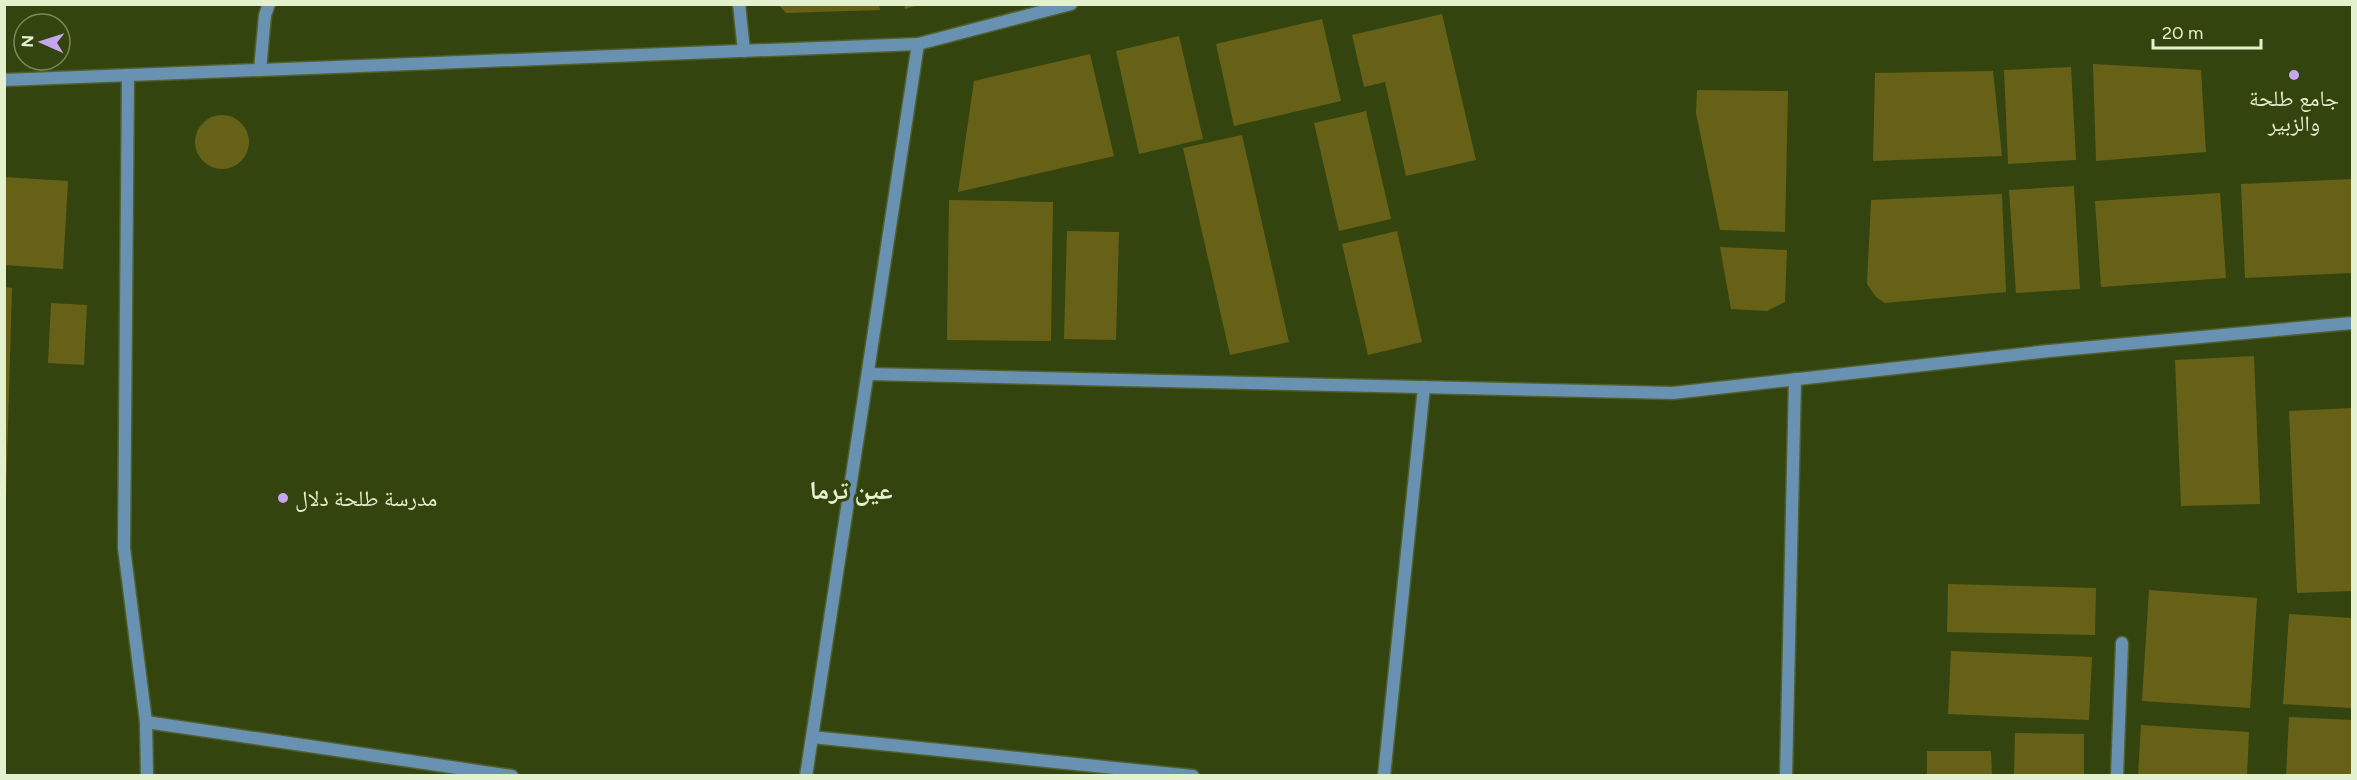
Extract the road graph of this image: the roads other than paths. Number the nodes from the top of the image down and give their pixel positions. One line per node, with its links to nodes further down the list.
1 (269, 4): 6 (street)
2 (739, 4): 5 (street)
3 (1071, 4): 4 (street)
4 (918, 44): 5 (street); 10 (street)
5 (744, 51): 6 (street)
6 (260, 70): 7 (street)
7 (128, 75): 8 (street); 14 (street)
8 (4, 80)
9 (2352, 323): 11 (street)
10 (869, 374): 12 (street); 15 (street)
11 (1795, 379): 12 (street); 21 (street)
12 (1424, 387): 20 (street)
13 (2122, 643): 22 (street)
14 (146, 722): 16 (street); 17 (street)
15 (812, 737): 18 (street); 19 (street)
16 (147, 776)
17 (512, 776)
18 (806, 776)
19 (1193, 776)
20 (1384, 776)
21 (1786, 776)
22 (2117, 776)

